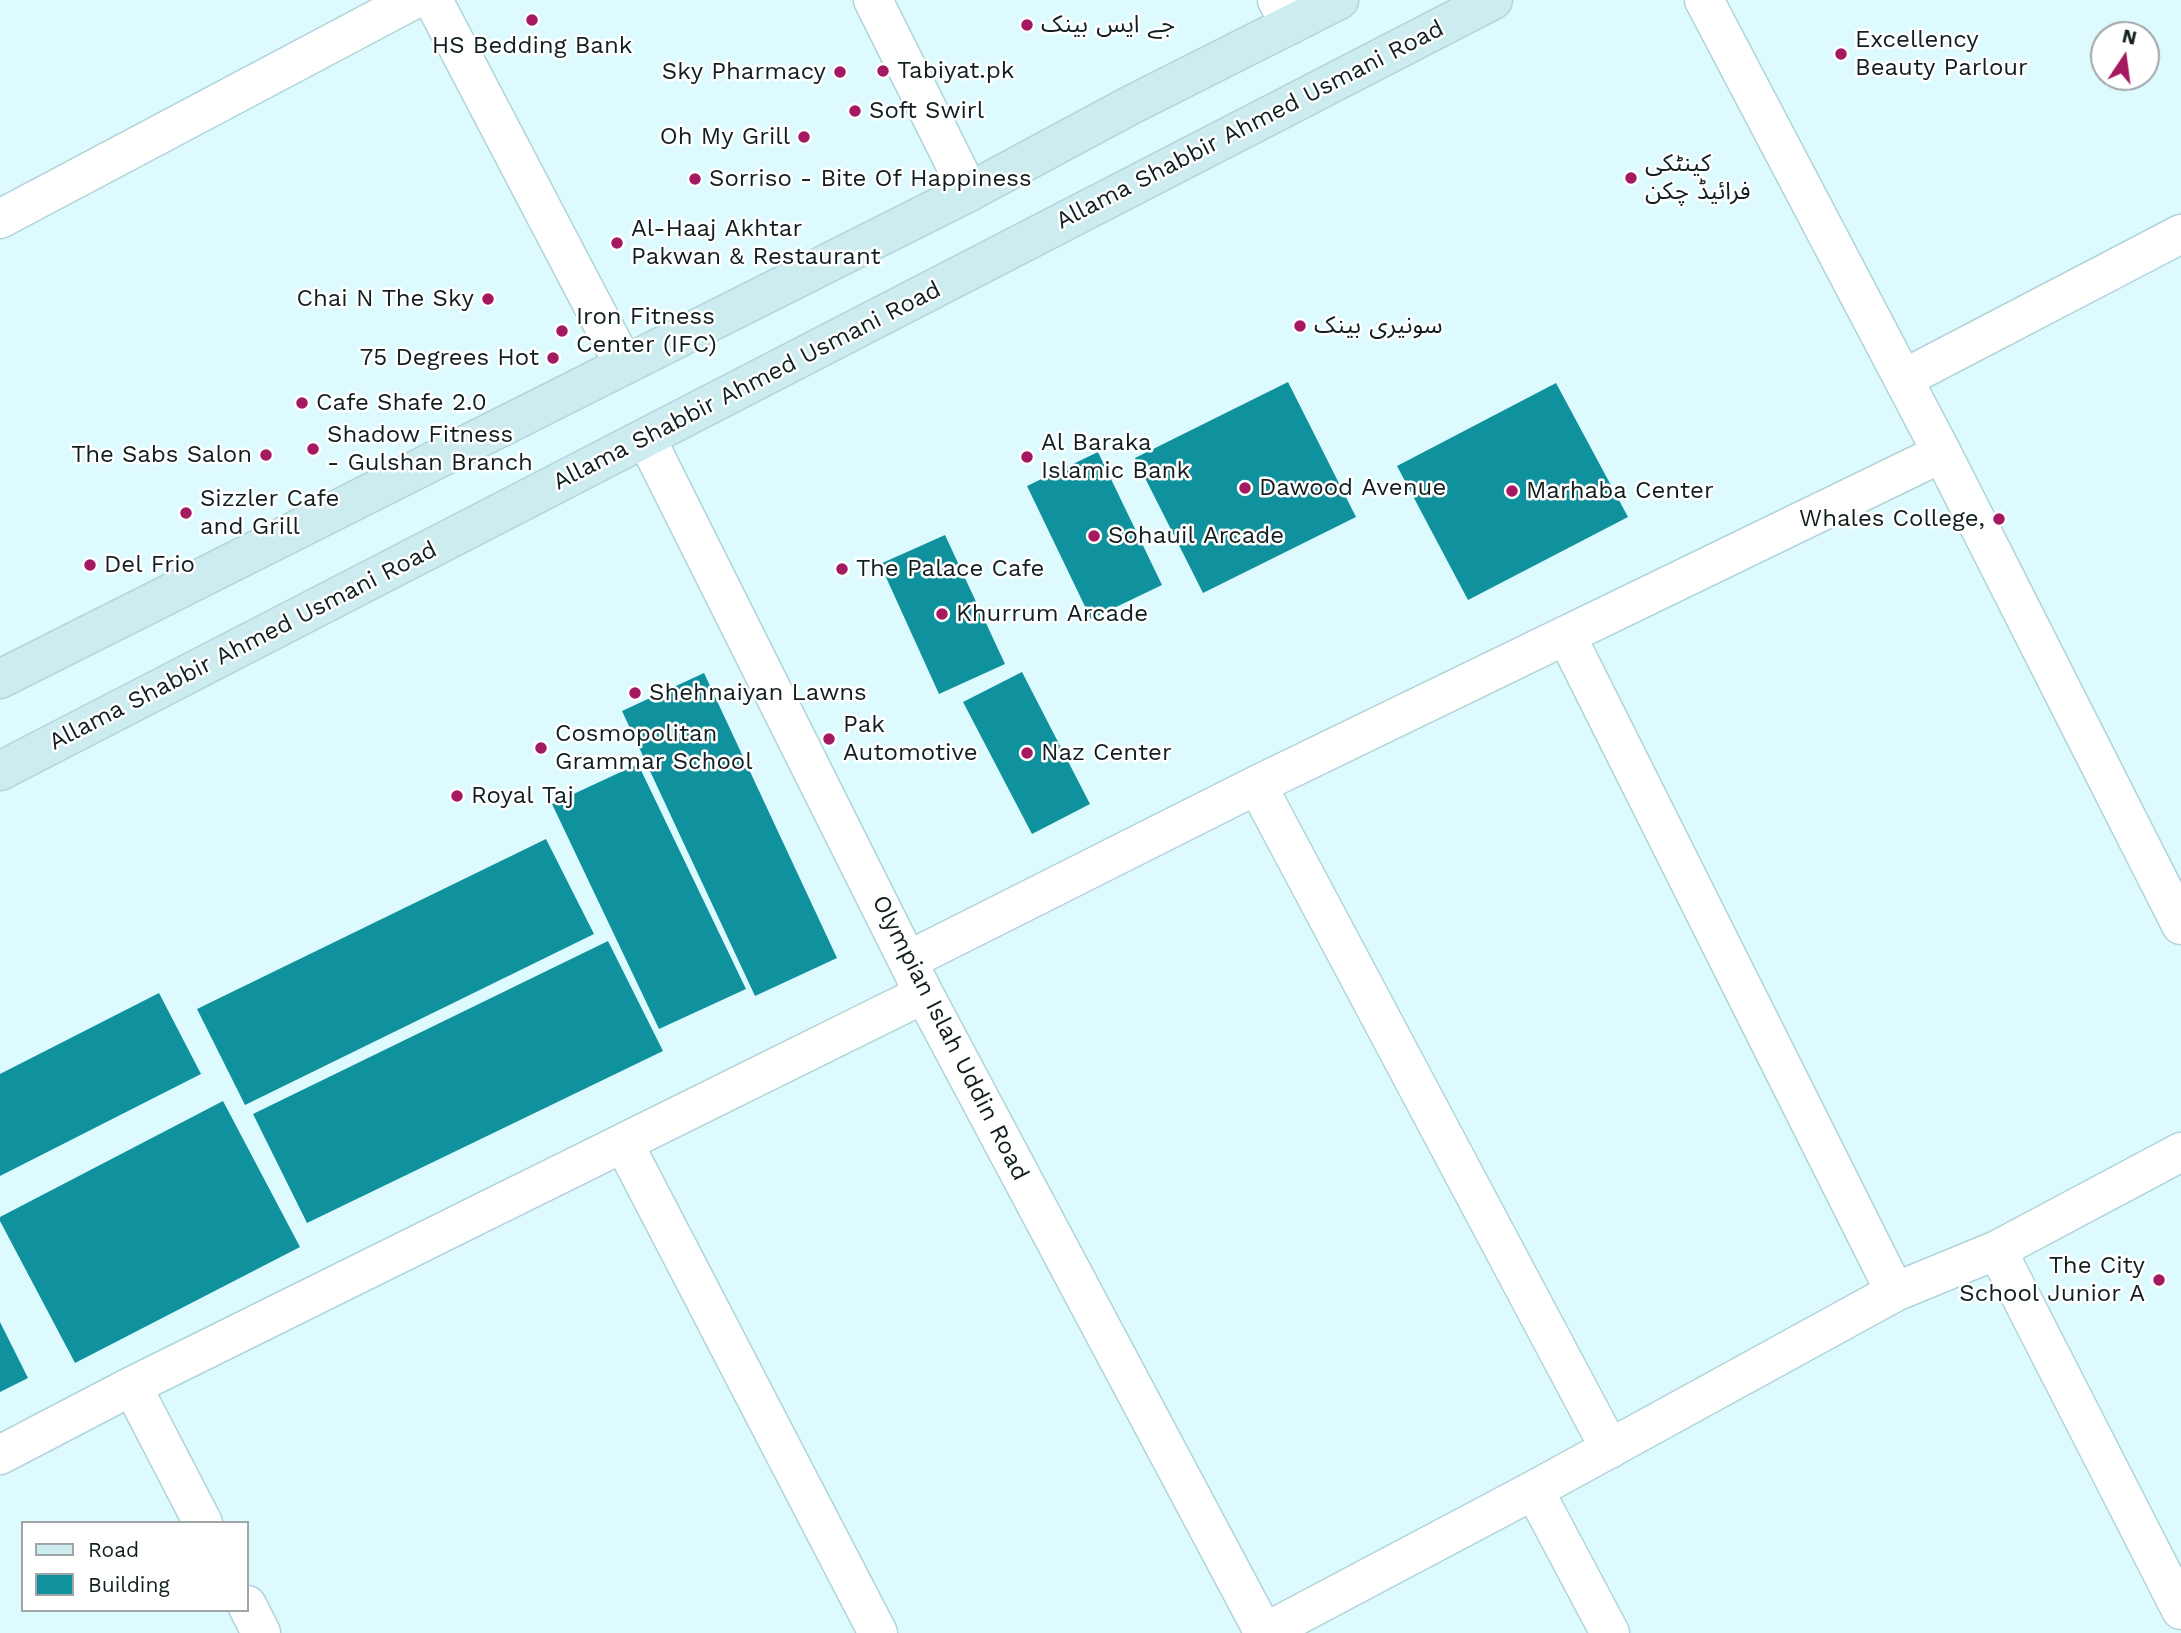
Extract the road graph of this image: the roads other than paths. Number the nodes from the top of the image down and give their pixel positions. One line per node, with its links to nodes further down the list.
1 (413, 0): 9 (street)
2 (433, 0): 11 (street)
3 (873, 0): 8 (street)
4 (1339, 0): 7 (main road)
5 (1493, 0): 13 (main road, Allama Shabbir Ahmed Usmani Road)
6 (1704, 0): 12 (street)
7 (1283, 12): 8 (main road)
8 (969, 192): 11 (main road)
9 (0, 219)
10 (2181, 234): 12 (street)
11 (624, 365): 16 (main road)
12 (1903, 379): 14 (street)
13 (646, 438): 17 (main road, Allama Shabbir Ahmed Usmani Road); 20 (street, Olympian Islah Uddin Road)
14 (1942, 453): 15 (street); 19 (street)
15 (1566, 635): 18 (street); 24 (street)
16 (0, 679)
17 (0, 771)
18 (1256, 786): 20 (street); 26 (street)
19 (2181, 925)
20 (917, 977): 21 (street); 34 (street, Olympian Islah Uddin Road)
21 (624, 1144): 25 (street); 33 (street)
22 (2181, 1153): 23 (street)
23 (1997, 1250): 24 (street); 31 (street)
24 (1895, 1292): 26 (street)
25 (132, 1386): 27 (street); 29 (street)
26 (1610, 1449): 28 (street)
27 (0, 1455)
28 (1534, 1490): 34 (street); 35 (street)
29 (203, 1521)
30 (248, 1607): 32 (street)
31 (2181, 1610)
32 (261, 1633)
33 (878, 1633)
34 (1264, 1633)
35 (1610, 1633)

